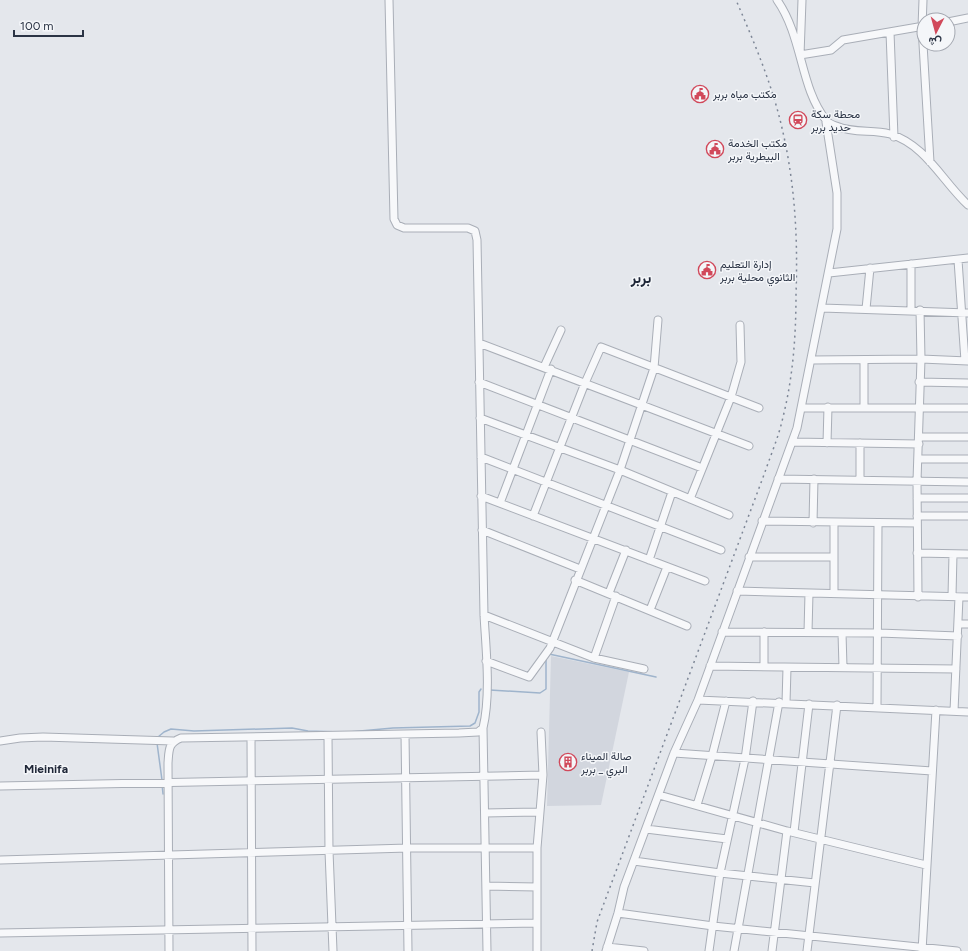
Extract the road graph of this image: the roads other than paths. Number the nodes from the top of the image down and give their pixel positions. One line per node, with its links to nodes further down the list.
1 (389, 0): 29 (street)
2 (777, 0): 11 (street)
3 (802, 0): 11 (street)
4 (923, 0): 5 (street)
5 (923, 12)
6 (968, 18): 7 (street)
7 (956, 20)
8 (916, 27): 9 (street)
9 (890, 32): 11 (street); 13 (street)
10 (924, 52): 14 (street)
11 (800, 55): 12 (street)
12 (826, 122): 13 (street); 20 (street)
13 (894, 137): 14 (street)
14 (930, 162): 15 (street)
15 (968, 204)
16 (968, 258): 17 (street)
17 (958, 260): 18 (street); 25 (street)
18 (911, 264): 19 (street); 23 (street)
19 (870, 268): 20 (street); 22 (street)
20 (829, 273): 21 (street)
21 (822, 308): 22 (street); 31 (street)
22 (866, 309): 23 (street)
23 (911, 310): 24 (street)
24 (920, 310): 25 (street); 30 (street)
25 (965, 313): 33 (street)
26 (658, 320): 35 (street)
27 (740, 325): 40 (street)
28 (561, 330): 34 (street)
29 (479, 343): 34 (street); 36 (street)
30 (921, 359): 32 (street); 33 (street); 37 (street)
31 (812, 360): 32 (street); 46 (street)
32 (864, 360): 43 (street)
33 (967, 361)
34 (548, 368): 38 (street); 41 (street)
35 (654, 368): 38 (street); 40 (street); 42 (street)
36 (479, 382): 41 (street); 49 (street)
37 (920, 382): 39 (street); 44 (street)
38 (585, 383): 42 (street); 50 (street)
39 (968, 383)
40 (731, 397): 45 (street); 51 (street)
41 (537, 405): 50 (street); 52 (street)
42 (643, 405): 51 (street); 54 (street)
43 (864, 407): 44 (street); 47 (street)
44 (918, 407): 48 (street); 55 (street)
45 (759, 408)
46 (802, 408): 47 (street); 56 (street)
47 (828, 408): 57 (street)
48 (968, 408)
49 (480, 418): 52 (street); 61 (street)
50 (572, 418): 54 (street); 60 (street)
51 (715, 433): 59 (street); 64 (street)
52 (526, 435): 60 (street); 65 (street)
53 (968, 437): 55 (street)
54 (631, 440): 64 (street); 66 (street)
55 (919, 441): 58 (street); 62 (street)
56 (792, 442): 57 (street); 67 (street)
57 (827, 442): 58 (street)
58 (860, 443): 69 (street)
59 (749, 446)
60 (561, 448): 66 (street); 71 (street)
61 (481, 457): 65 (street); 74 (street)
62 (919, 459): 63 (street); 70 (street)
63 (968, 459)
64 (702, 468): 77 (street)
65 (514, 469): 71 (street); 78 (street)
66 (620, 470): 73 (street); 79 (street)
67 (778, 479): 68 (street); 84 (street)
68 (814, 479): 69 (street); 85 (street)
69 (860, 480): 70 (street)
70 (917, 481): 72 (street); 75 (street)
71 (546, 482): 79 (street); 81 (street)
72 (968, 482)
73 (672, 492): 77 (street); 88 (street)
74 (481, 496): 78 (street); 89 (street)
75 (917, 498): 76 (street); 83 (street)
76 (968, 498)
77 (690, 499): 80 (street)
78 (500, 503): 81 (street)
79 (606, 506): 88 (street); 90 (street)
80 (729, 515)
81 (533, 516): 90 (street)
82 (968, 516): 83 (street)
83 (917, 520): 87 (street); 93 (street)
84 (762, 522): 85 (street); 96 (street)
85 (813, 523): 86 (street)
86 (834, 523): 87 (street); 97 (street)
87 (878, 523): 107 (street)
88 (659, 527): 92 (street); 98 (street)
89 (482, 530): 100 (street); 112 (street)
90 (593, 537): 91 (street); 100 (street)
91 (626, 550): 98 (street); 106 (street)
92 (720, 550)
93 (917, 553): 94 (street); 109 (street)
94 (953, 554): 95 (street); 108 (street)
95 (968, 554)
96 (749, 557): 97 (street); 103 (street)
97 (834, 557): 105 (street)
98 (649, 560): 99 (street)
99 (667, 567): 102 (street); 111 (street)
100 (580, 569): 101 (street)
101 (576, 580): 106 (street); 122 (street)
102 (705, 581)
103 (737, 591): 104 (street); 116 (street)
104 (809, 593): 105 (street); 118 (street)
105 (834, 593): 107 (street)
106 (612, 594): 111 (street); 123 (street)
107 (879, 594): 109 (street); 120 (street)
108 (956, 596): 109 (street); 110 (street); 113 (street)
109 (918, 597)
110 (968, 598)
111 (650, 610): 115 (street)
112 (484, 615): 122 (street); 124 (street)
113 (958, 624): 114 (street); 121 (street)
114 (968, 624)
115 (687, 626)
116 (722, 632): 117 (street); 125 (street)
117 (764, 632): 118 (street); 126 (street)
118 (808, 632): 119 (street)
119 (842, 632): 120 (street); 127 (street)
120 (878, 632): 121 (street); 128 (street)
121 (958, 636): 131 (street)
122 (553, 641): 123 (street); 124 (street)
123 (594, 658): 130 (street)
124 (486, 662): 142 (street)
125 (710, 666): 126 (street); 132 (street)
126 (764, 667): 129 (street)
127 (843, 667): 128 (street); 129 (street)
128 (878, 667): 131 (street); 138 (street)
129 (787, 668): 135 (street)
130 (644, 669)
131 (956, 669): 140 (street)
132 (698, 700): 133 (street); 149 (street)
133 (726, 701): 134 (street); 150 (street)
134 (753, 702): 135 (street); 151 (street)
135 (782, 703): 136 (street); 152 (street)
136 (809, 704): 137 (street); 153 (street)
137 (837, 705): 138 (street); 154 (street)
138 (878, 707): 139 (street)
139 (936, 710): 140 (street); 155 (street)
140 (954, 711): 141 (street)
141 (968, 712)
142 (483, 728): 144 (street); 156 (street)
143 (541, 732): 157 (street)
144 (405, 734): 145 (street); 158 (street)
145 (328, 736): 146 (street); 159 (street)
146 (251, 737): 147 (street); 160 (street)
147 (173, 741): 148 (street); 161 (street)
148 (0, 742)
149 (674, 753): 150 (street); 163 (street)
150 (712, 756): 151 (street); 164 (street)
151 (745, 759): 152 (street); 167 (street)
152 (768, 760): 153 (street); 168 (street)
153 (803, 762): 154 (street); 170 (street)
154 (831, 765): 155 (street); 171 (street)
155 (932, 771): 181 (street)
156 (484, 775): 157 (street); 158 (street); 166 (street)
157 (543, 775): 165 (street)
158 (405, 777): 159 (street); 173 (street)
159 (329, 779): 160 (street); 176 (street)
160 (252, 781): 161 (street); 177 (street)
161 (167, 784): 162 (street); 178 (street)
162 (0, 786)
163 (659, 795): 164 (street); 169 (street)
164 (697, 805): 167 (street)
165 (540, 812): 166 (street); 174 (street)
166 (485, 813): 175 (street)
167 (732, 814): 168 (street); 172 (street)
168 (757, 822): 170 (street); 183 (street)
169 (646, 829): 172 (street); 180 (street)
170 (790, 832): 171 (street); 184 (street)
171 (822, 838): 181 (street); 185 (street)
172 (727, 839): 182 (street)
173 (408, 848): 175 (street); 176 (street); 191 (street)
174 (537, 848): 175 (street); 187 (street)
175 (485, 849): 186 (street)
176 (329, 851): 177 (street); 192 (street)
177 (250, 854): 178 (street); 194 (street)
178 (168, 856): 179 (street); 196 (street)
179 (0, 860)
180 (634, 861): 182 (street); 188 (street)
181 (926, 865): 201 (street)
182 (720, 873): 183 (street); 193 (street)
183 (747, 876): 184 (street); 195 (street)
184 (780, 880): 185 (street); 197 (street)
185 (815, 883): 199 (street)
186 (486, 886): 187 (street); 189 (street)
187 (537, 887): 190 (street)
188 (618, 913): 193 (street); 200 (street)
189 (486, 923): 190 (street); 191 (street); 206 (street)
190 (537, 923): 207 (street)
191 (408, 924): 192 (street); 205 (street)
192 (332, 926): 194 (street); 204 (street)
193 (714, 926): 195 (street); 209 (street)
194 (252, 927): 196 (street); 203 (street)
195 (740, 928): 197 (street); 210 (street)
196 (169, 930): 198 (street); 202 (street)
197 (774, 932): 199 (street); 211 (street)
198 (0, 933)
199 (810, 935): 201 (street); 212 (street)
200 (606, 949): 208 (street)
201 (922, 949): 213 (street)
202 (169, 951)
203 (252, 951)
204 (333, 951)
205 (408, 951)
206 (487, 951)
207 (537, 951)
208 (644, 951)
209 (709, 951)
210 (734, 951)
211 (772, 951)
212 (807, 951)
213 (957, 951)

